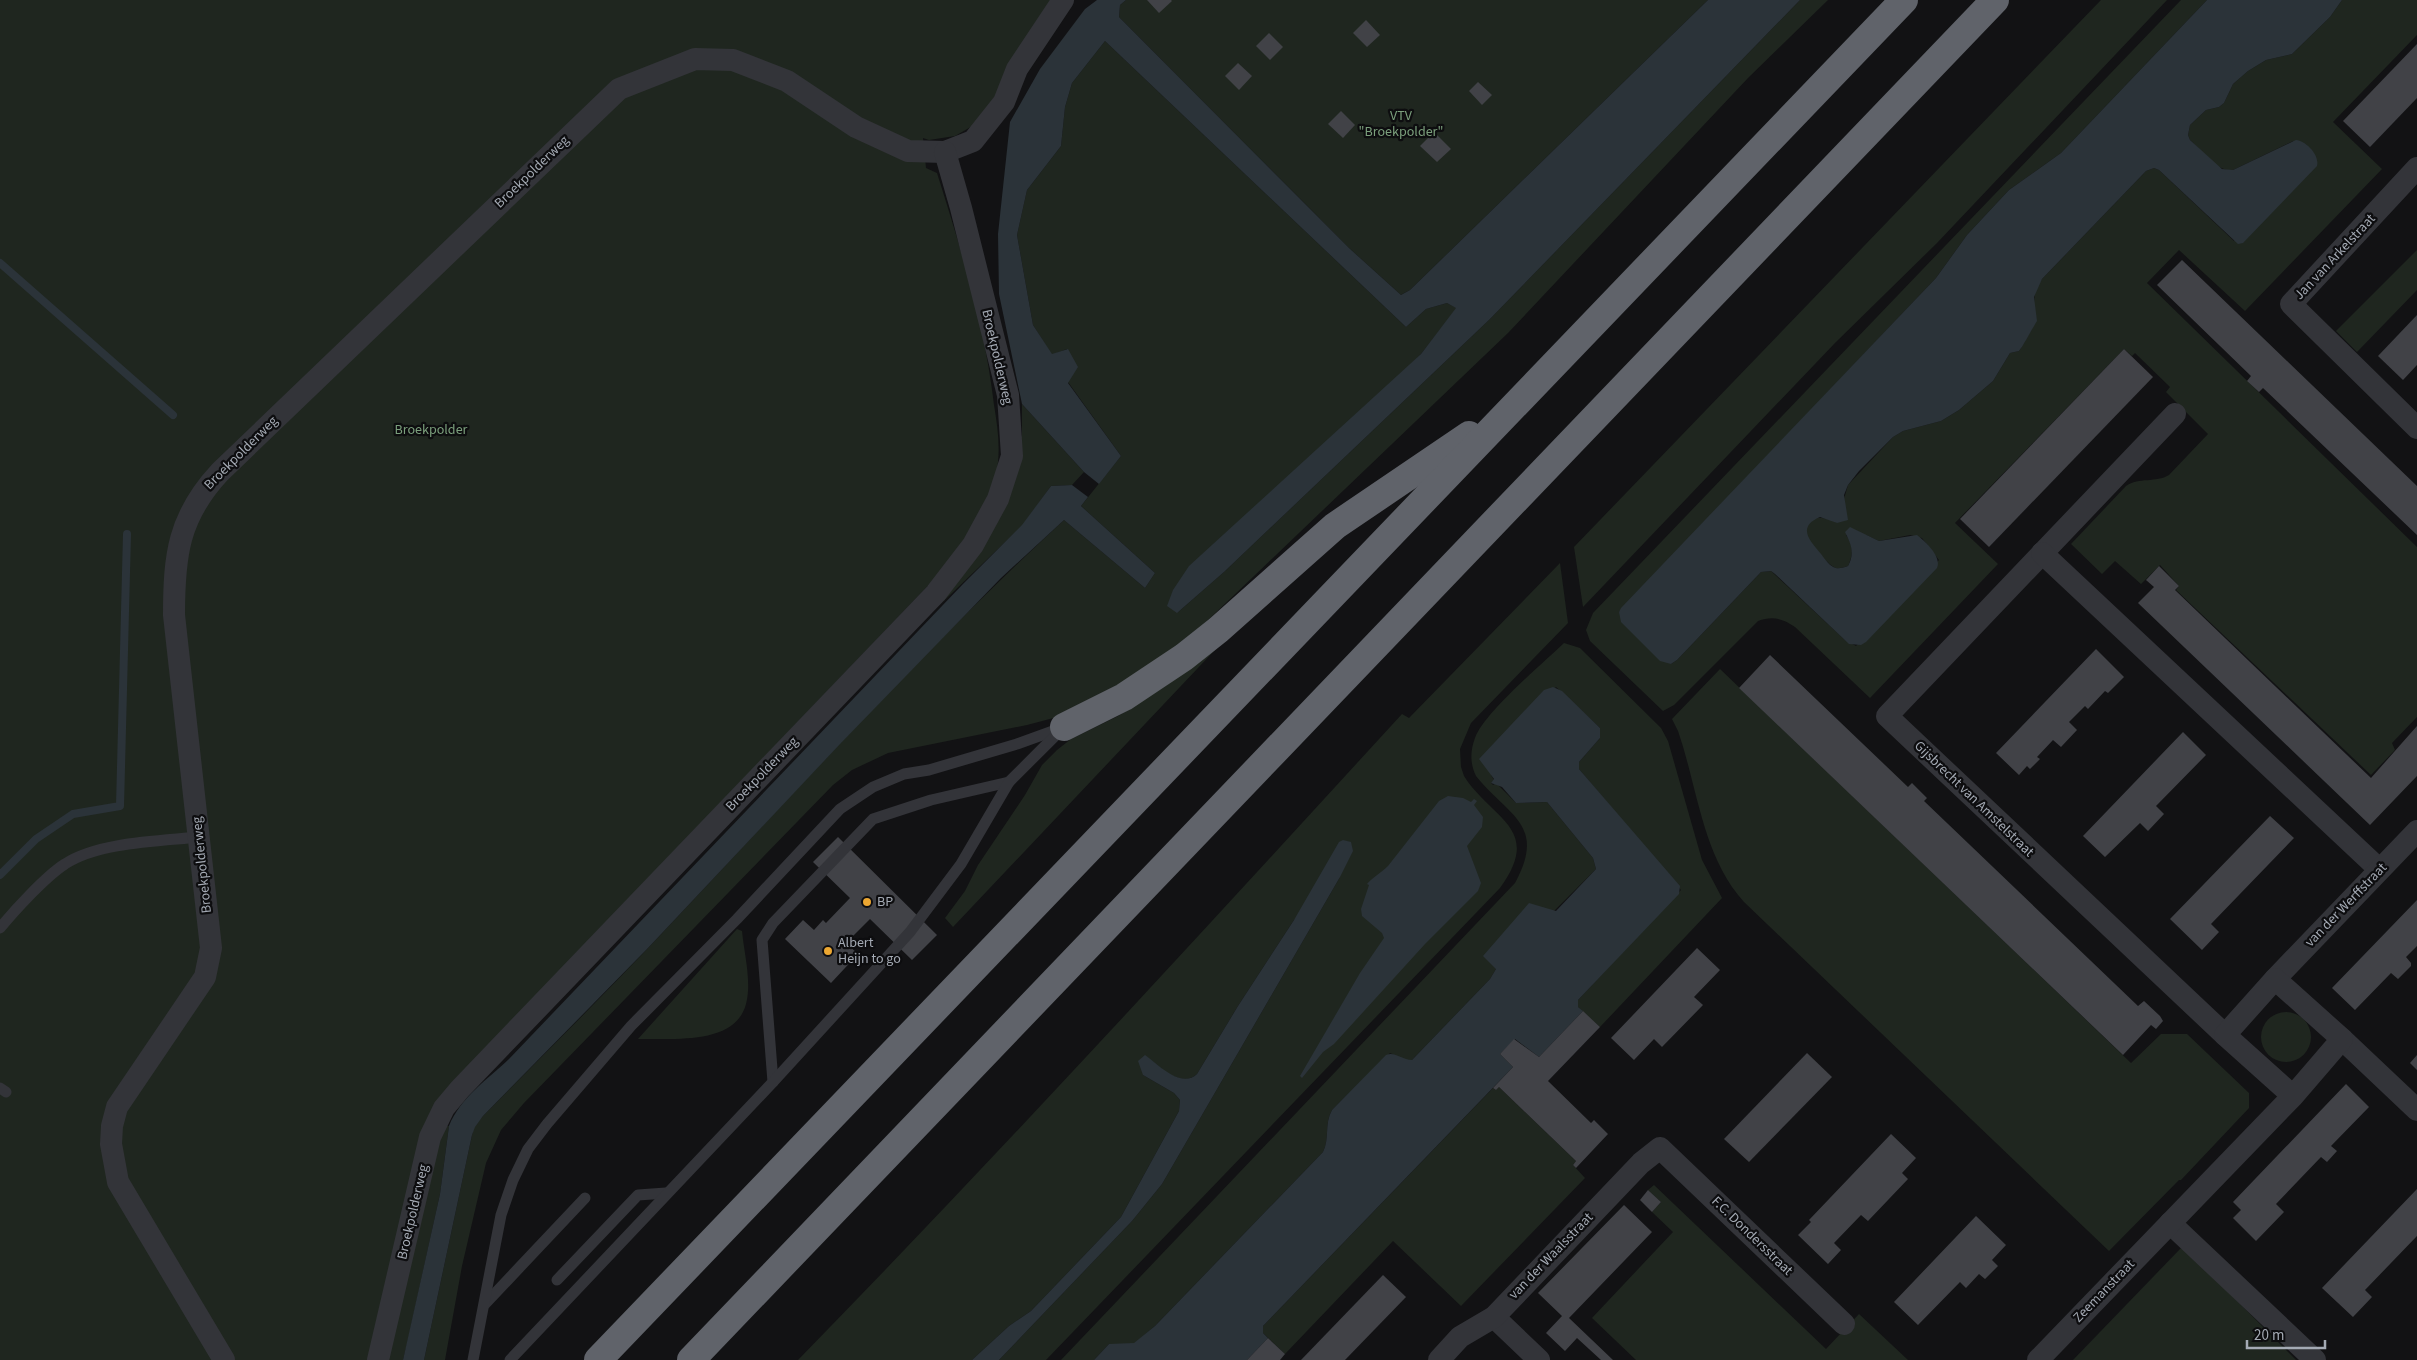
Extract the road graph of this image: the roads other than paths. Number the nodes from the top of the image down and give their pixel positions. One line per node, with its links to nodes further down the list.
1 (1063, 0): 4 (street, Broekpolderweg)
2 (1904, 0): 6 (highway)
3 (1995, 0): 35 (highway)
4 (945, 152): 13 (street, Broekpolderweg); 31 (street, Broekpolderweg)
5 (2417, 168): 8 (street, Jan van Arkelstraat)
6 (1514, 405): 10 (highway); 34 (highway)
7 (2175, 414): 9 (street, Gijsbrecht van Amstelstraat)
8 (2417, 428)
9 (2042, 553): 14 (street); 17 (street, Gijsbrecht van Amstelstraat)
10 (1064, 727): 11 (lane); 27 (lane)
11 (1009, 782): 19 (lane); 19 (lane)
12 (2417, 831): 14 (street, van der Werffstraat)
13 (199, 837): 15 (lane); 30 (street, Broekpolderweg)
14 (2379, 869): 16 (street, van der Werffstraat)
15 (0, 928)
16 (2275, 979): 17 (street, van der Werffstraat); 18 (street)
17 (2225, 1035): 20 (street)
18 (2342, 1039): 20 (street); 21 (street)
19 (773, 1082): 23 (lane)
20 (2293, 1096): 25 (street)
21 (2417, 1110)
22 (1660, 1148): 28 (street, van der Waalsstraat); 29 (street, F.C. Dondersstraat)
23 (666, 1193): 26 (lane); 33 (lane)
24 (585, 1198): 27 (lane)
25 (2170, 1223): 38 (street, Zeemanstraat); 39 (street)
26 (557, 1280)
27 (484, 1304): 32 (lane)
28 (1494, 1317): 36 (street, van der Waalsstraat); 37 (street)
29 (1844, 1324)
30 (224, 1360)
31 (378, 1360)
32 (473, 1360)
33 (510, 1360)
34 (598, 1360)
35 (692, 1360)
36 (1438, 1360)
37 (1539, 1360)
38 (2038, 1360)
39 (2315, 1360)

